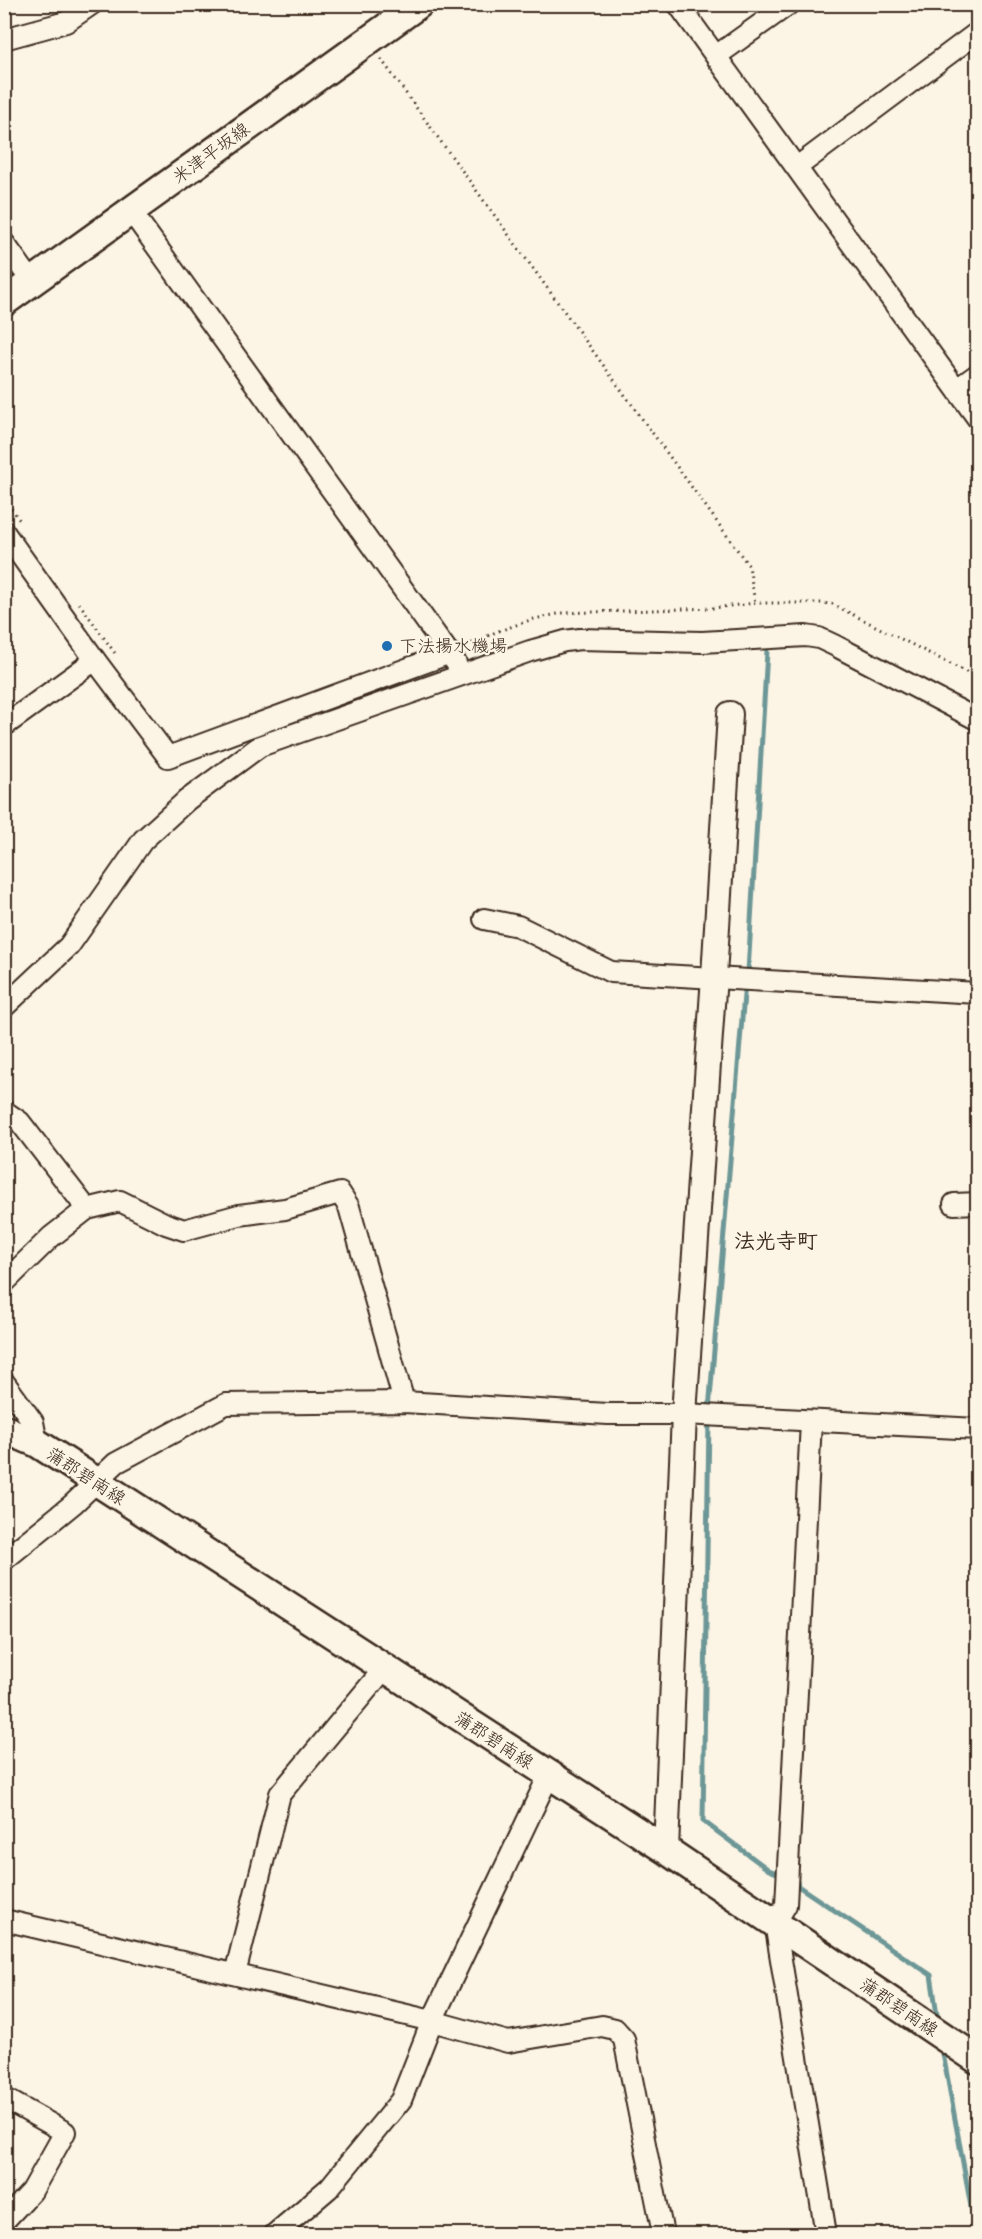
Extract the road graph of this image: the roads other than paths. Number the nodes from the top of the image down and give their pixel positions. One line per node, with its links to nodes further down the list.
1 (92, 4): 6 (street)
2 (419, 4): 9 (main road, 米津平坂線)
3 (678, 4): 7 (street)
4 (789, 4): 7 (street)
5 (978, 32): 8 (street)
6 (4, 39)
7 (716, 56): 8 (street)
8 (797, 167): 14 (street)
9 (131, 211): 11 (main road, 米津平坂線); 17 (street)
10 (4, 243): 11 (street)
11 (32, 282): 12 (main road, 米津平坂線)
12 (4, 302)
13 (978, 374): 14 (street)
14 (957, 389): 15 (street)
15 (978, 418)
16 (4, 532): 18 (street)
17 (450, 653): 18 (street); 19 (street)
18 (95, 660): 22 (street)
19 (465, 675): 21 (street); 26 (street)
20 (730, 714): 24 (street)
21 (978, 720)
22 (4, 726)
23 (484, 919): 24 (street)
24 (714, 976): 25 (street); 34 (street)
25 (978, 993)
26 (4, 1007)
27 (4, 1111): 30 (street)
28 (978, 1203): 29 (street)
29 (954, 1204)
30 (87, 1209): 31 (street); 33 (street)
31 (4, 1283)
32 (4, 1382): 38 (street)
33 (404, 1402): 34 (street); 39 (street)
34 (684, 1414): 35 (street); 43 (street)
35 (811, 1422): 37 (street); 45 (street)
36 (4, 1429): 38 (main road, 蒲郡碧南線)
37 (978, 1429)
38 (37, 1443): 39 (main road, 蒲郡碧南線)
39 (95, 1482): 40 (street); 41 (main road, 蒲郡碧南線)
40 (4, 1560)
41 (384, 1669): 42 (main road, 蒲郡碧南線); 46 (street)
42 (549, 1775): 43 (main road, 蒲郡碧南線); 47 (street)
43 (666, 1850): 45 (main road, 蒲郡碧南線)
44 (4, 1920): 46 (street)
45 (775, 1923): 48 (main road, 蒲郡碧南線); 53 (street)
46 (235, 1974): 47 (street)
47 (432, 2021): 51 (street); 52 (street)
48 (978, 2060)
49 (4, 2098): 50 (street)
50 (4, 2221)
51 (275, 2235)
52 (663, 2235)
53 (826, 2235)

